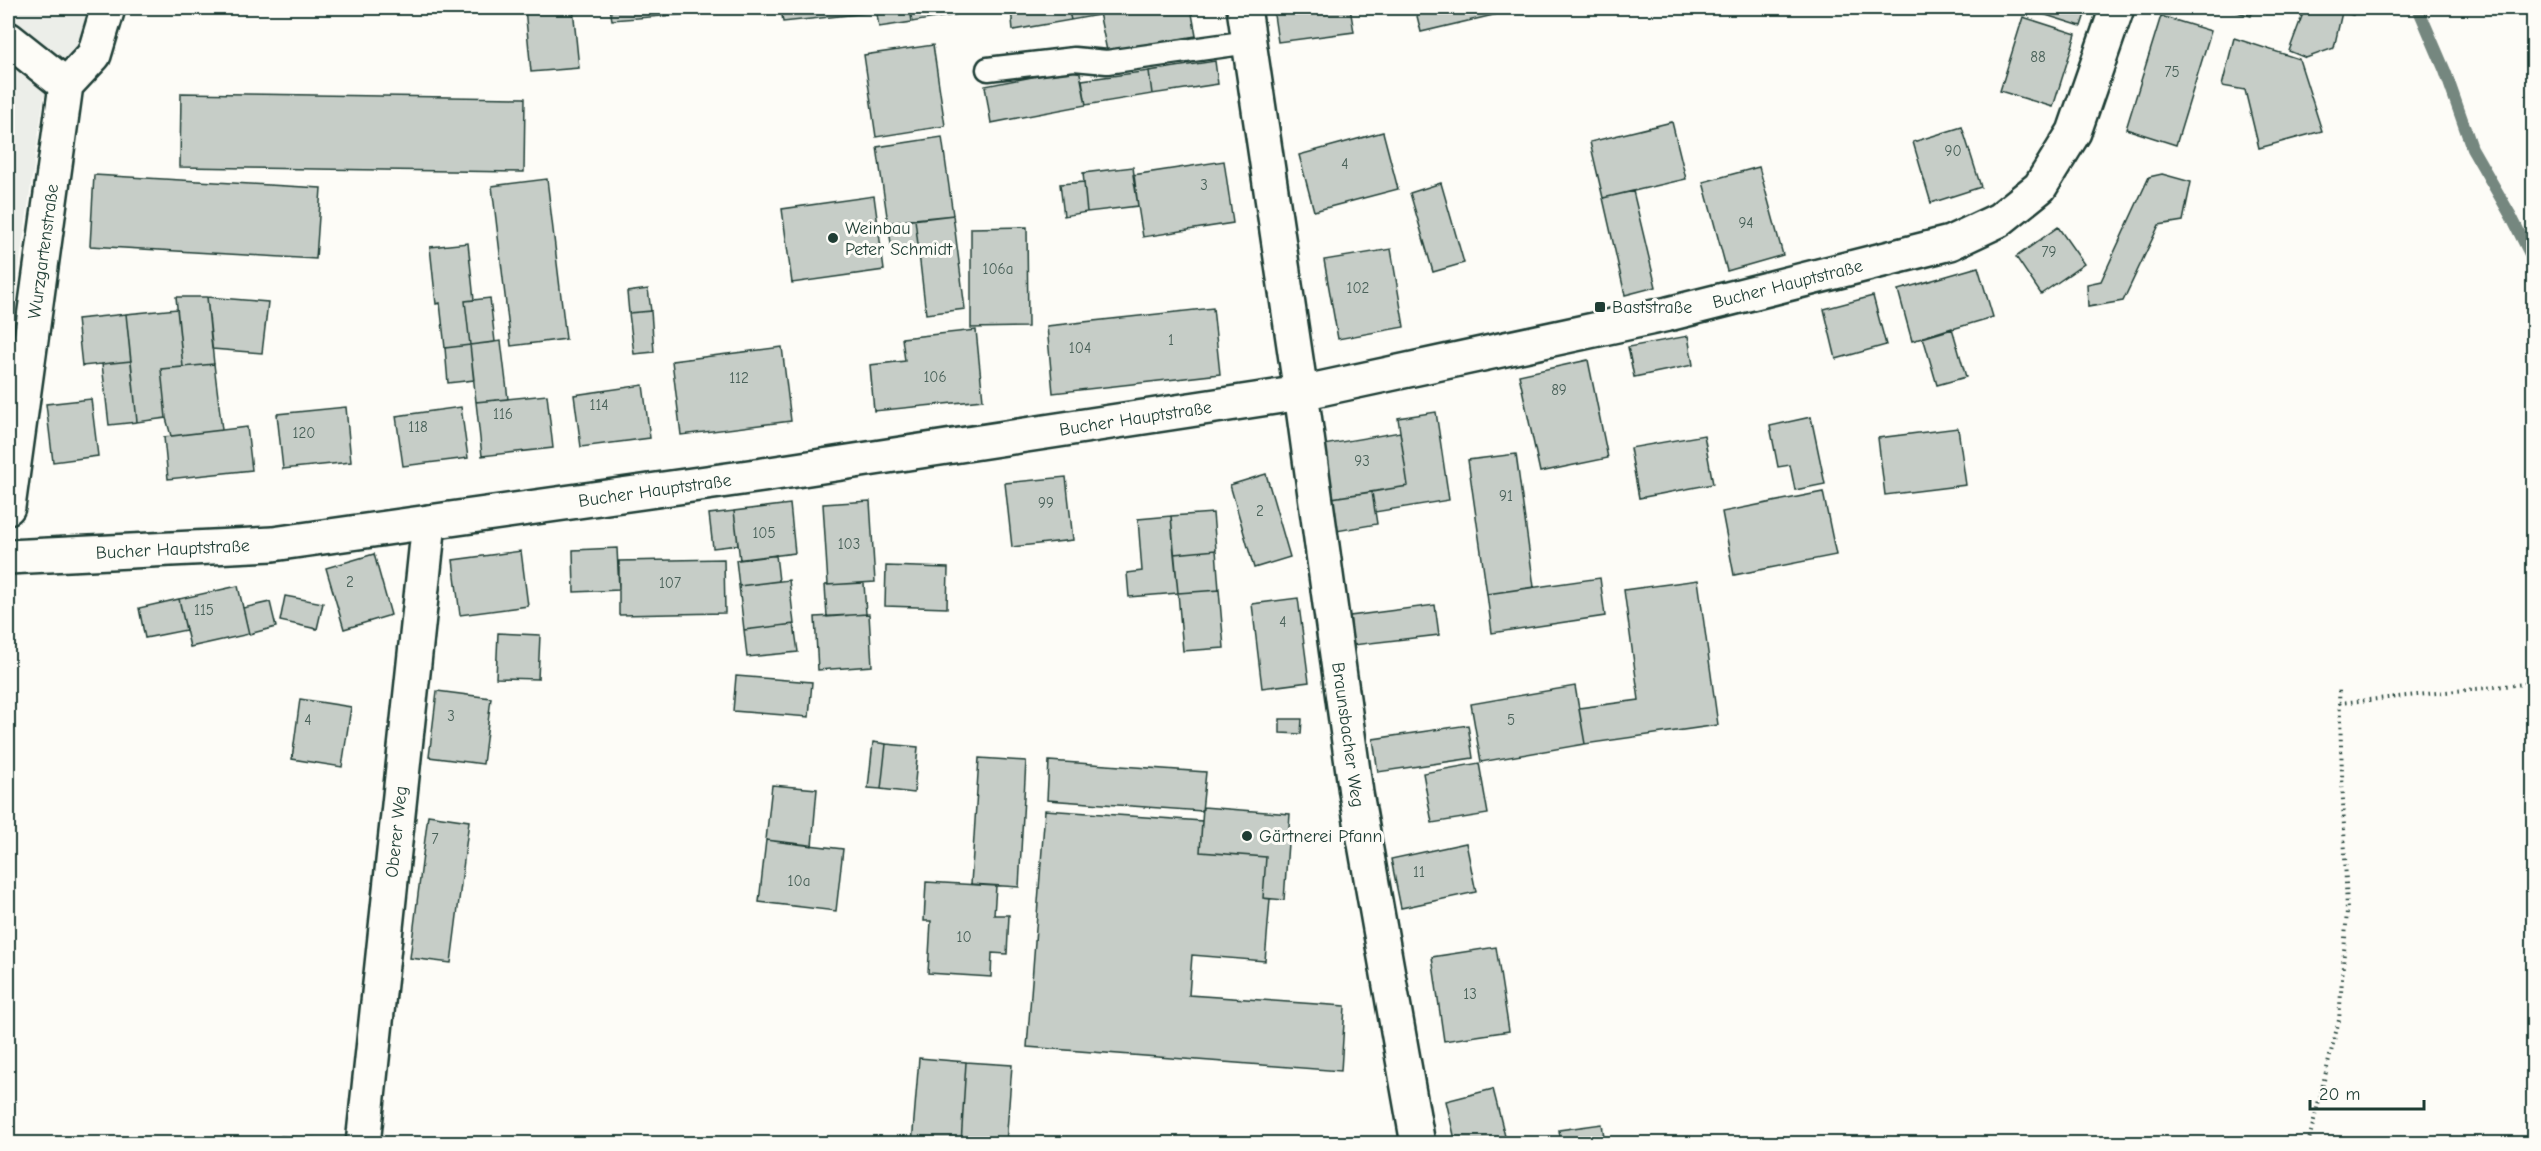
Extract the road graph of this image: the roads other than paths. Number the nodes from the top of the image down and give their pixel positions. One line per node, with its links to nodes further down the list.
1 (108, 8): 7 (street)
2 (1244, 8): 5 (street)
3 (2117, 8): 8 (street, Bucher Hauptstraße)
4 (8, 39): 7 (street)
5 (1249, 42): 6 (lane); 8 (street)
6 (988, 69)
7 (66, 86): 9 (street, Wurzgartenstraße)
8 (1301, 393): 10 (street, Bucher Hauptstraße); 13 (street, Braunsbacher Weg)
9 (8, 507)
10 (429, 522): 11 (street, Bucher Hauptstraße); 12 (street, Oberer Weg)
11 (8, 557)
12 (363, 1143)
13 (1418, 1143)

